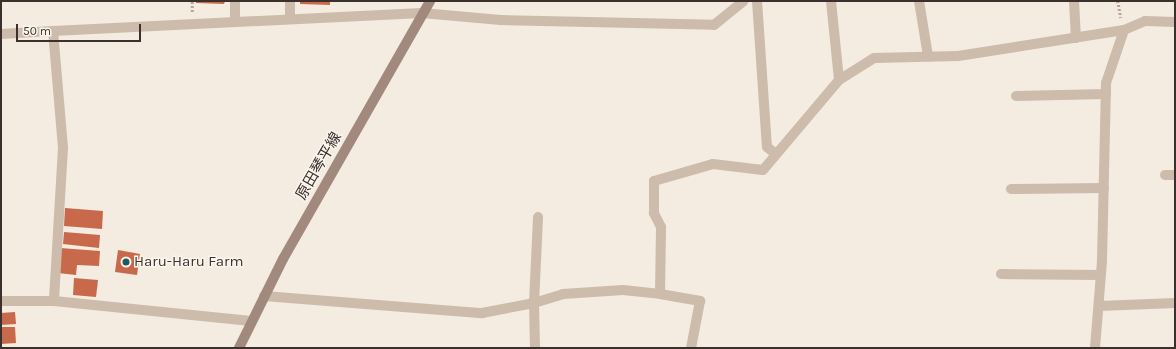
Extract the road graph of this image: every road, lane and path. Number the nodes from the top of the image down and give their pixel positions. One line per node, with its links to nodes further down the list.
1 (235, 1): 11 (street)
2 (290, 1): 10 (street)
3 (430, 1): 9 (main road, 原田琴平線)
4 (744, 1): 9 (street)
5 (757, 1): 21 (street)
6 (831, 1): 18 (street)
7 (919, 1): 17 (street)
8 (1074, 1): 16 (street)
9 (422, 13): 10 (street); 28 (main road, 原田琴平線)
10 (290, 20): 11 (street)
11 (234, 22): 14 (street)
12 (1175, 22): 13 (street)
13 (1124, 30): 16 (street); 19 (street)
14 (53, 31): 15 (street); 30 (street)
15 (1, 34)
16 (1076, 38): 17 (street)
17 (928, 56): 18 (street)
18 (839, 80): 21 (street)
19 (1106, 94): 20 (street); 22 (street)
20 (1016, 96)
21 (776, 154): 27 (street)
22 (1104, 188): 23 (street); 26 (street)
23 (1011, 189)
24 (538, 217): 31 (street)
25 (1001, 274): 26 (street)
26 (1100, 275): 33 (street)
27 (660, 294): 31 (street); 37 (street)
28 (264, 296): 31 (street); 34 (main road, 原田琴平線)
29 (1, 301): 30 (street)
30 (54, 301): 34 (street)
31 (534, 303): 36 (street)
32 (1175, 303): 33 (street)
33 (1099, 306): 38 (street)
34 (251, 321): 35 (main road, 原田琴平線)
35 (239, 348)
36 (535, 348)
37 (691, 348)
38 (1095, 348)

